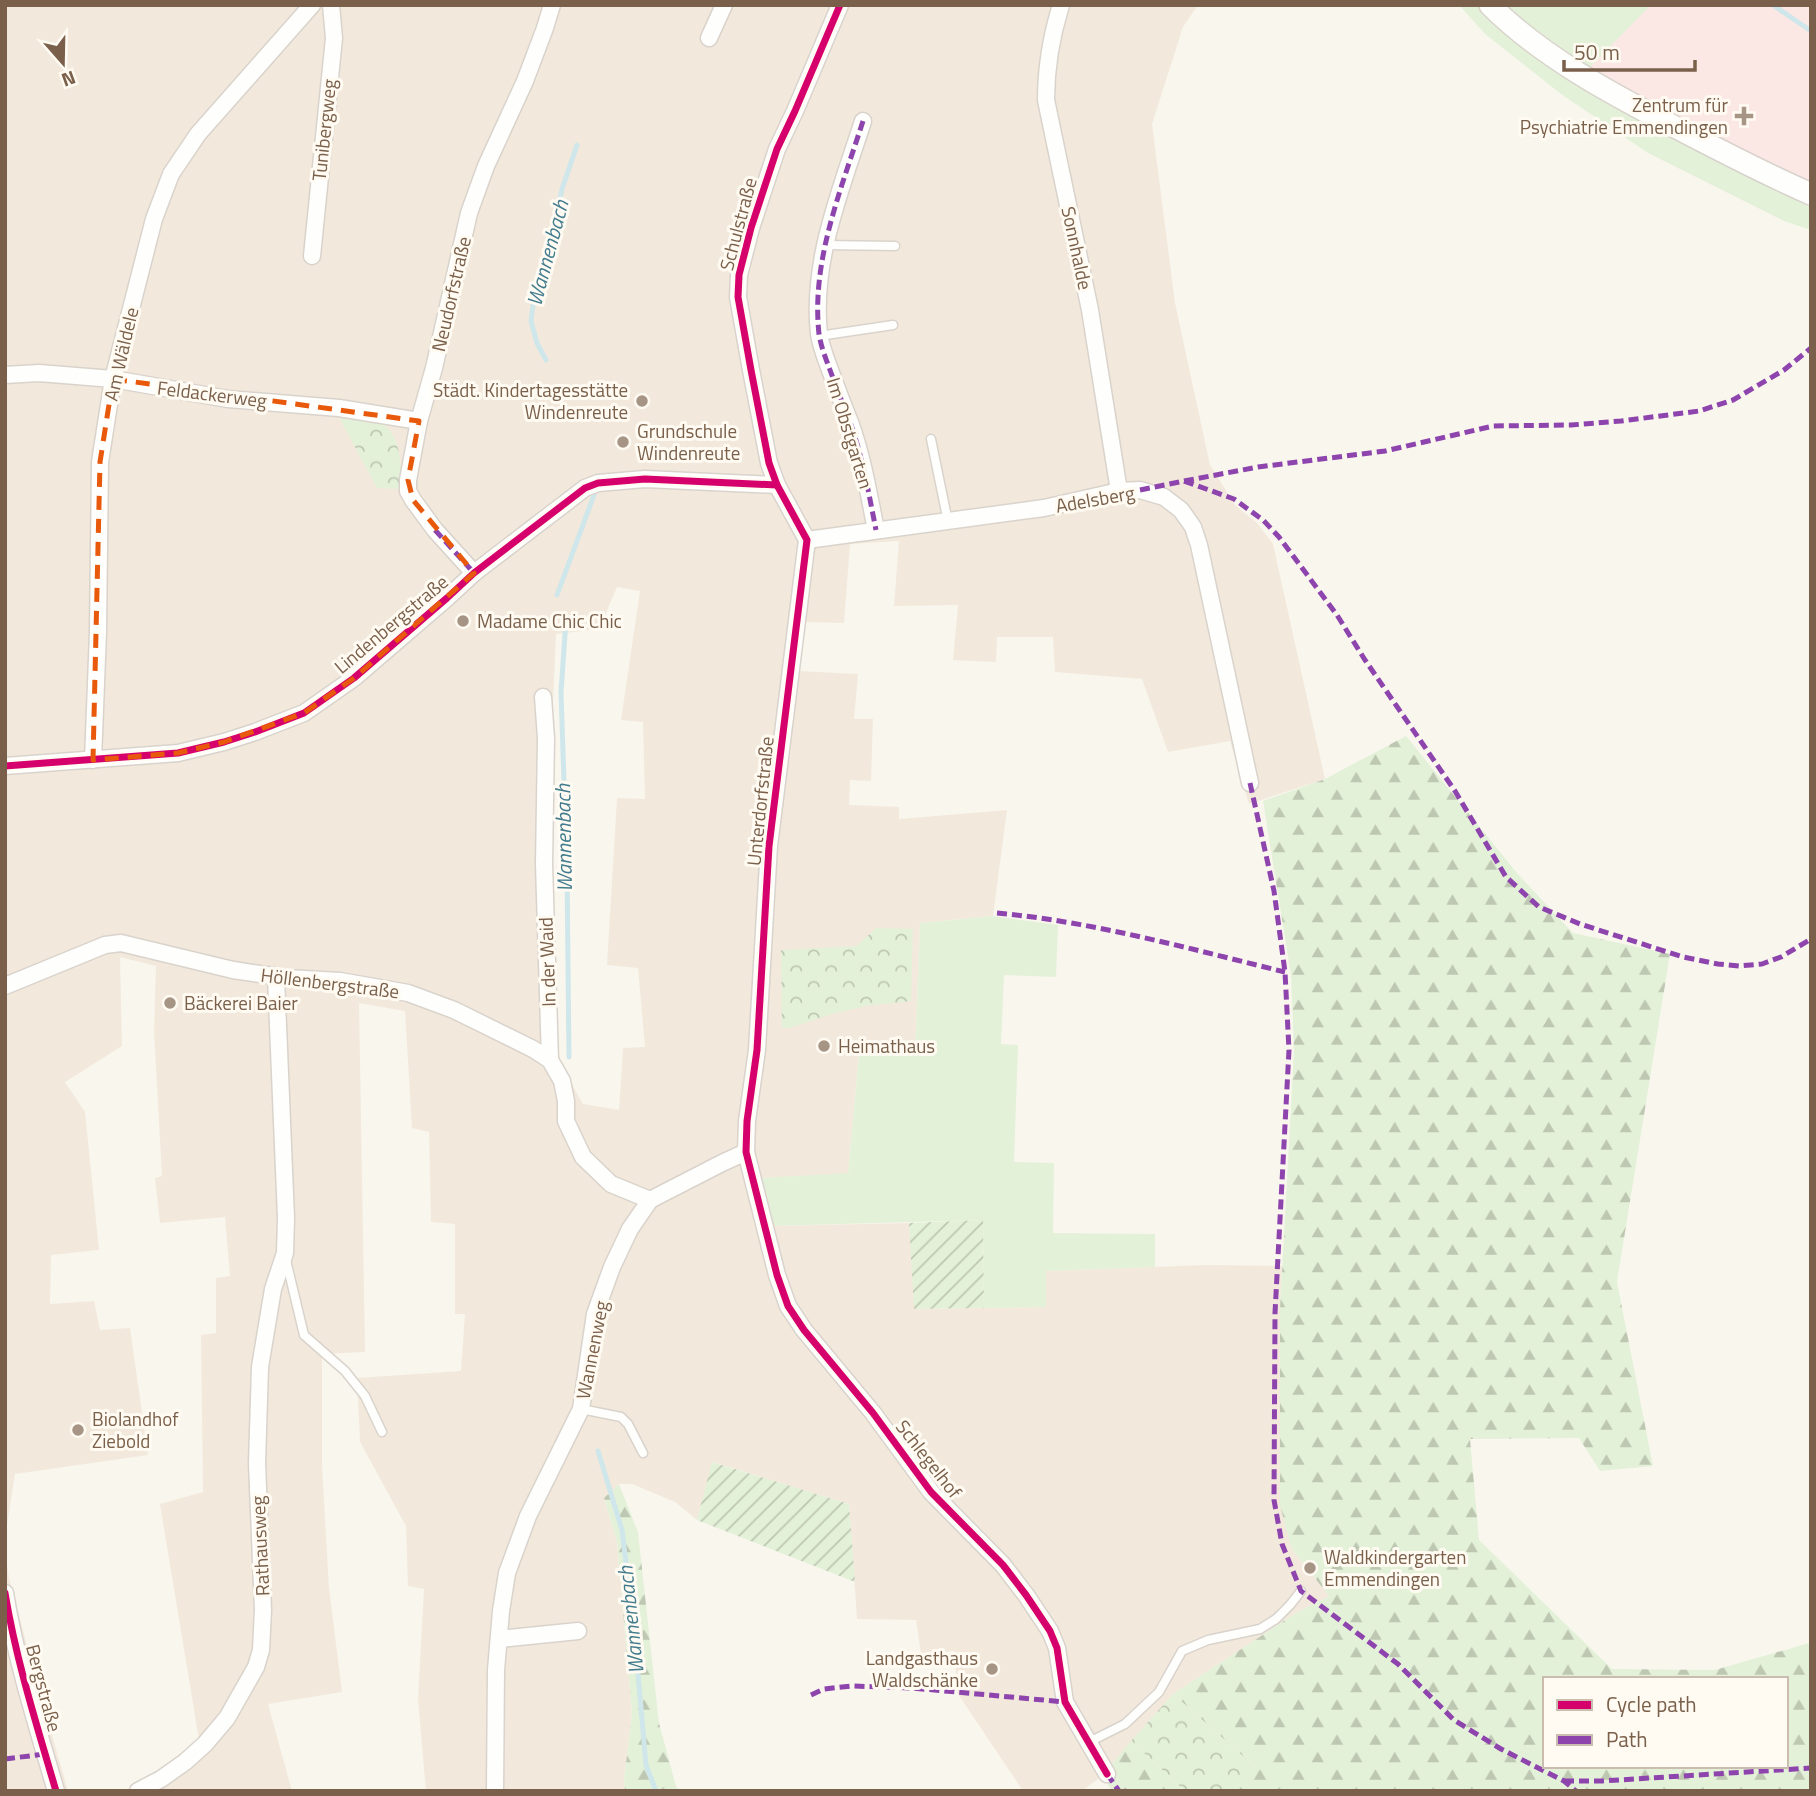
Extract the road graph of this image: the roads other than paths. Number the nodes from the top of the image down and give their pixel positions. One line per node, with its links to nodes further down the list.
1 (312, 5): 17 (street, Am Wäldele)
2 (331, 5): 13 (street, Tunibergweg)
3 (552, 5): 18 (street, Neudorfstraße)
4 (724, 5): 8 (street)
5 (840, 5): 20 (street, Schulstraße)
6 (1062, 5): 21 (street, Sonnhalde)
7 (1490, 5): 10 (street)
8 (709, 38)
9 (863, 121): 11 (street, Im Obstgarten)
10 (1811, 194)
11 (824, 245): 12 (lane); 15 (street, Im Obstgarten)
12 (895, 246)
13 (312, 256)
14 (894, 325): 15 (lane)
15 (819, 336): 23 (street, Im Obstgarten)
16 (5, 375): 17 (street, Feldackerweg)
17 (113, 379): 18 (street, Feldackerweg); 27 (street, Am Wäldele)
18 (419, 421): 25 (street, Neudorfstraße)
19 (931, 439): 22 (lane)
20 (777, 485): 24 (street); 25 (street, Lindenbergstraße)
21 (1119, 491): 22 (street, Adelsberg); 29 (street, Adelsberg)
22 (948, 522): 23 (street, Adelsberg)
23 (876, 530): 24 (street, Adelsberg)
24 (807, 540): 33 (street, Unterdorfstraße)
25 (474, 573): 27 (street, Lindenbergstraße)
26 (543, 697): 32 (street, In der Waid)
27 (93, 760): 28 (street, Lindenbergstraße)
28 (5, 766)
29 (1250, 783)
30 (276, 977): 31 (street, Höllenbergstraße); 32 (street, Höllenbergstraße); 35 (street, Rathausweg)
31 (5, 986)
32 (550, 1060): 34 (street)
33 (746, 1152): 34 (street, Wannenweg); 43 (street, Schlegelhof)
34 (650, 1200): 36 (street, Wannenweg)
35 (285, 1253): 37 (lane, Rathausweg); 46 (street, Rathausweg)
36 (581, 1409): 38 (lane, Wannenweg); 42 (street, Wannenweg)
37 (382, 1432)
38 (643, 1453)
39 (1301, 1591): 43 (lane)
40 (5, 1593): 45 (street, Bergstraße)
41 (578, 1631): 42 (street)
42 (499, 1639): 47 (street, Wannenweg)
43 (1089, 1742): 44 (street, Schlegelhof)
44 (1107, 1774)
45 (56, 1791)
46 (138, 1791)
47 (495, 1791)

